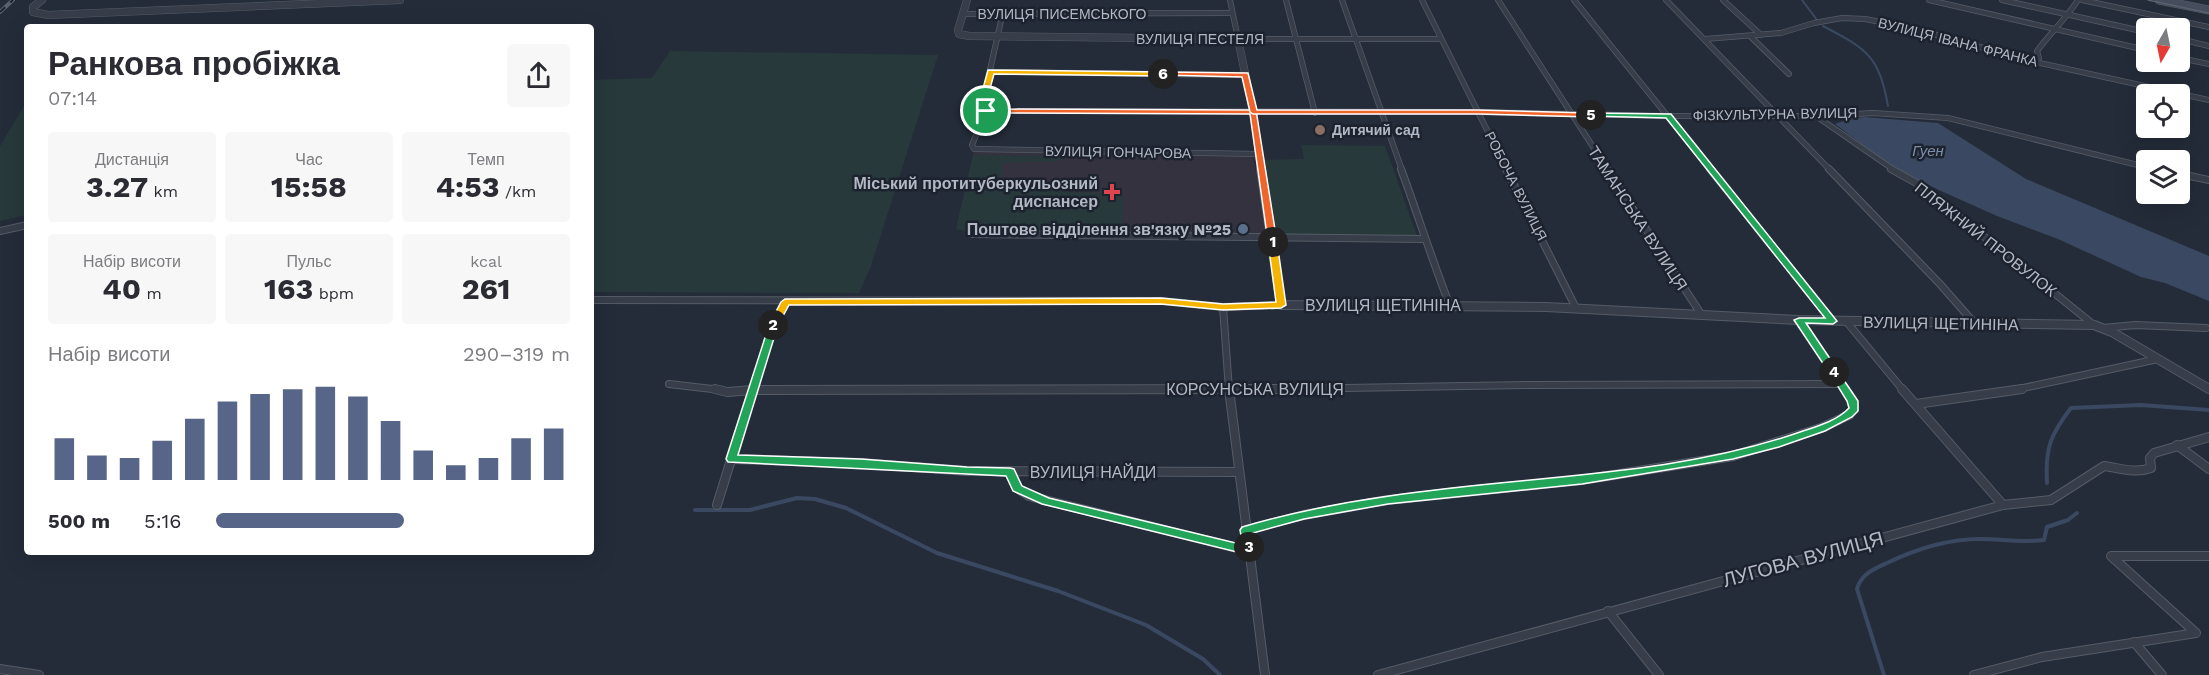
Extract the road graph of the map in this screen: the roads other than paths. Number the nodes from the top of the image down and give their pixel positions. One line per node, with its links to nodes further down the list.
1 (42, 0): 2 (street)
2 (400, 0)
3 (966, 0): 19 (street)
4 (1230, 0): 18 (street)
5 (1286, 0): 31 (street)
6 (1342, 0): 27 (street)
7 (1422, 0): 29 (street, РОБОЧА ВУЛИЦЯ)
8 (1498, 0): 47 (street, ТАМАНСЬКА ВУЛИЦЯ)
9 (1574, 0): 49 (street)
10 (1666, 0): 30 (street)
11 (1723, 0): 24 (street)
12 (1929, 0): 22 (street)
13 (2002, 0): 20 (street)
14 (2080, 0): 20 (street); 21 (street)
15 (2159, 0): 16 (main road)
16 (2209, 10)
17 (1003, 12): 18 (street, ВУЛИЦЯ ПИСЕМСЬКОГО); 19 (street, ВУЛИЦЯ ПИСЕМСЬКОГО); 26 (street)
18 (1231, 13): 28 (street)
19 (964, 14): 26 (street, ВУЛИЦЯ ПЕСТЕЛЯ)
20 (2070, 14): 22 (street); 23 (street)
21 (2209, 27)
22 (2053, 28): 34 (street); 36 (street)
23 (2136, 30)
24 (1761, 35): 25 (street, ВУЛИЦЯ ІВАНА ФРАНКА); 36 (street, ВУЛИЦЯ ІВАНА ФРАНКА)
25 (1750, 36): 30 (street, ВУЛИЦЯ ІВАНА ФРАНКА); 39 (street)
26 (998, 37): 28 (street, ВУЛИЦЯ ПЕСТЕЛЯ); 38 (street)
27 (1356, 38): 29 (street, ВУЛИЦЯ ПЕСТЕЛЯ); 31 (street, ВУЛИЦЯ ПЕСТЕЛЯ); 43 (street)
28 (1238, 39): 31 (street, ВУЛИЦЯ ПЕСТЕЛЯ); 40 (street)
29 (1441, 39): 45 (street, РОБОЧА ВУЛИЦЯ)
30 (1705, 39): 48 (street)
31 (1297, 40): 46 (street)
32 (2190, 41): 33 (street)
33 (2209, 46)
34 (2136, 48)
35 (2190, 60): 37 (street)
36 (2034, 62): 41 (street, ВУЛИЦЯ ІВАНА ФРАНКА)
37 (2209, 64)
38 (991, 72): 40 (street); 42 (street)
39 (1789, 74)
40 (1245, 75): 44 (street)
41 (2209, 100)
42 (986, 111): 44 (street, ФІЗКУЛЬТУРНА ВУЛИЦЯ); 51 (street, ВУЛИЦЯ ГОНЧАРОВА)
43 (1380, 111): 45 (street, ФІЗКУЛЬТУРНА ВУЛИЦЯ); 46 (street, ФІЗКУЛЬТУРНА ВУЛИЦЯ); 59 (street)
44 (1253, 112): 46 (street, ФІЗКУЛЬТУРНА ВУЛИЦЯ); 51 (street)
45 (1478, 112): 47 (street, ФІЗКУЛЬТУРНА ВУЛИЦЯ); 65 (street, РОБОЧА ВУЛИЦЯ)
46 (1315, 113)
47 (1572, 114): 49 (street, ФІЗКУЛЬТУРНА ВУЛИЦЯ); 66 (street, ТАМАНСЬКА ВУЛИЦЯ)
48 (1775, 115): 49 (street, ФІЗКУЛЬТУРНА ВУЛИЦЯ); 50 (street, ФІЗКУЛЬТУРНА ВУЛИЦЯ); 70 (street)
49 (1668, 116): 68 (street)
50 (1816, 116): 52 (street, ФІЗКУЛЬТУРНА ВУЛИЦЯ); 71 (street, ПЛЯЖНИЙ ПРОВУЛОК)
51 (1258, 154): 58 (street)
52 (2136, 165)
53 (2190, 176): 54 (street)
54 (2209, 180)
55 (24, 226): 56 (street)
56 (0, 231)
57 (972, 234): 58 (street)
58 (1272, 238): 59 (street); 62 (street)
59 (1424, 239): 63 (street)
60 (594, 300): 61 (street, ВУЛИЦЯ ЩЕТИНІНА)
61 (785, 302): 64 (street, ВУЛИЦЯ ЩЕТИНІНА); 77 (street)
62 (1281, 305): 63 (street, ВУЛИЦЯ ЩЕТИНІНА); 64 (street, ВУЛИЦЯ ЩЕТИНІНА)
63 (1450, 306): 65 (street, ВУЛИЦЯ ЩЕТИНІНА)
64 (1223, 307): 78 (street)
65 (1576, 308): 66 (street, ВУЛИЦЯ ЩЕТИНІНА)
66 (1701, 314): 67 (street, ВУЛИЦЯ ЩЕТИНІНА)
67 (1799, 320): 68 (street, ВУЛИЦЯ ЩЕТИНІНА); 75 (street)
68 (1833, 321): 69 (street, ВУЛИЦЯ ЩЕТИНІНА)
69 (1846, 321): 70 (street, ВУЛИЦЯ ЩЕТИНІНА); 79 (street)
70 (1976, 325): 71 (street, ВУЛИЦЯ ЩЕТИНІНА)
71 (2098, 327): 72 (street); 73 (street)
72 (2206, 328)
73 (2158, 359): 76 (street); 79 (street)
74 (669, 384): 77 (street, КОРСУНСЬКА ВУЛИЦЯ)
75 (1842, 384): 78 (street, КОРСУНСЬКА ВУЛИЦЯ); 88 (street)
76 (2209, 389)
77 (753, 390): 78 (street, КОРСУНСЬКА ВУЛИЦЯ); 82 (street)
78 (1228, 390): 85 (street)
79 (1916, 404): 87 (street)
80 (2209, 437): 81 (street, ЛУГОВА ВУЛИЦЯ)
81 (2177, 445): 83 (street); 87 (street, ЛУГОВА ВУЛИЦЯ)
82 (732, 459): 84 (street, ВУЛИЦЯ НАЙДИ); 86 (street)
83 (2209, 469)
84 (1010, 472): 85 (street, ВУЛИЦЯ НАЙДИ); 89 (street)
85 (1238, 472): 88 (street)
86 (717, 505)
87 (2003, 505): 91 (street, ЛУГОВА ВУЛИЦЯ)
88 (1246, 530): 89 (street)
89 (1249, 551): 95 (street)
90 (2209, 556): 92 (street)
91 (1608, 611): 96 (street, ЛУГОВА ВУЛИЦЯ); 97 (street)
92 (2134, 642): 98 (street); 99 (street)
93 (0, 669): 94 (street)
94 (39, 675)
95 (1265, 675)
96 (1378, 675)
97 (1659, 675)
98 (1974, 675)
99 (2162, 675)

